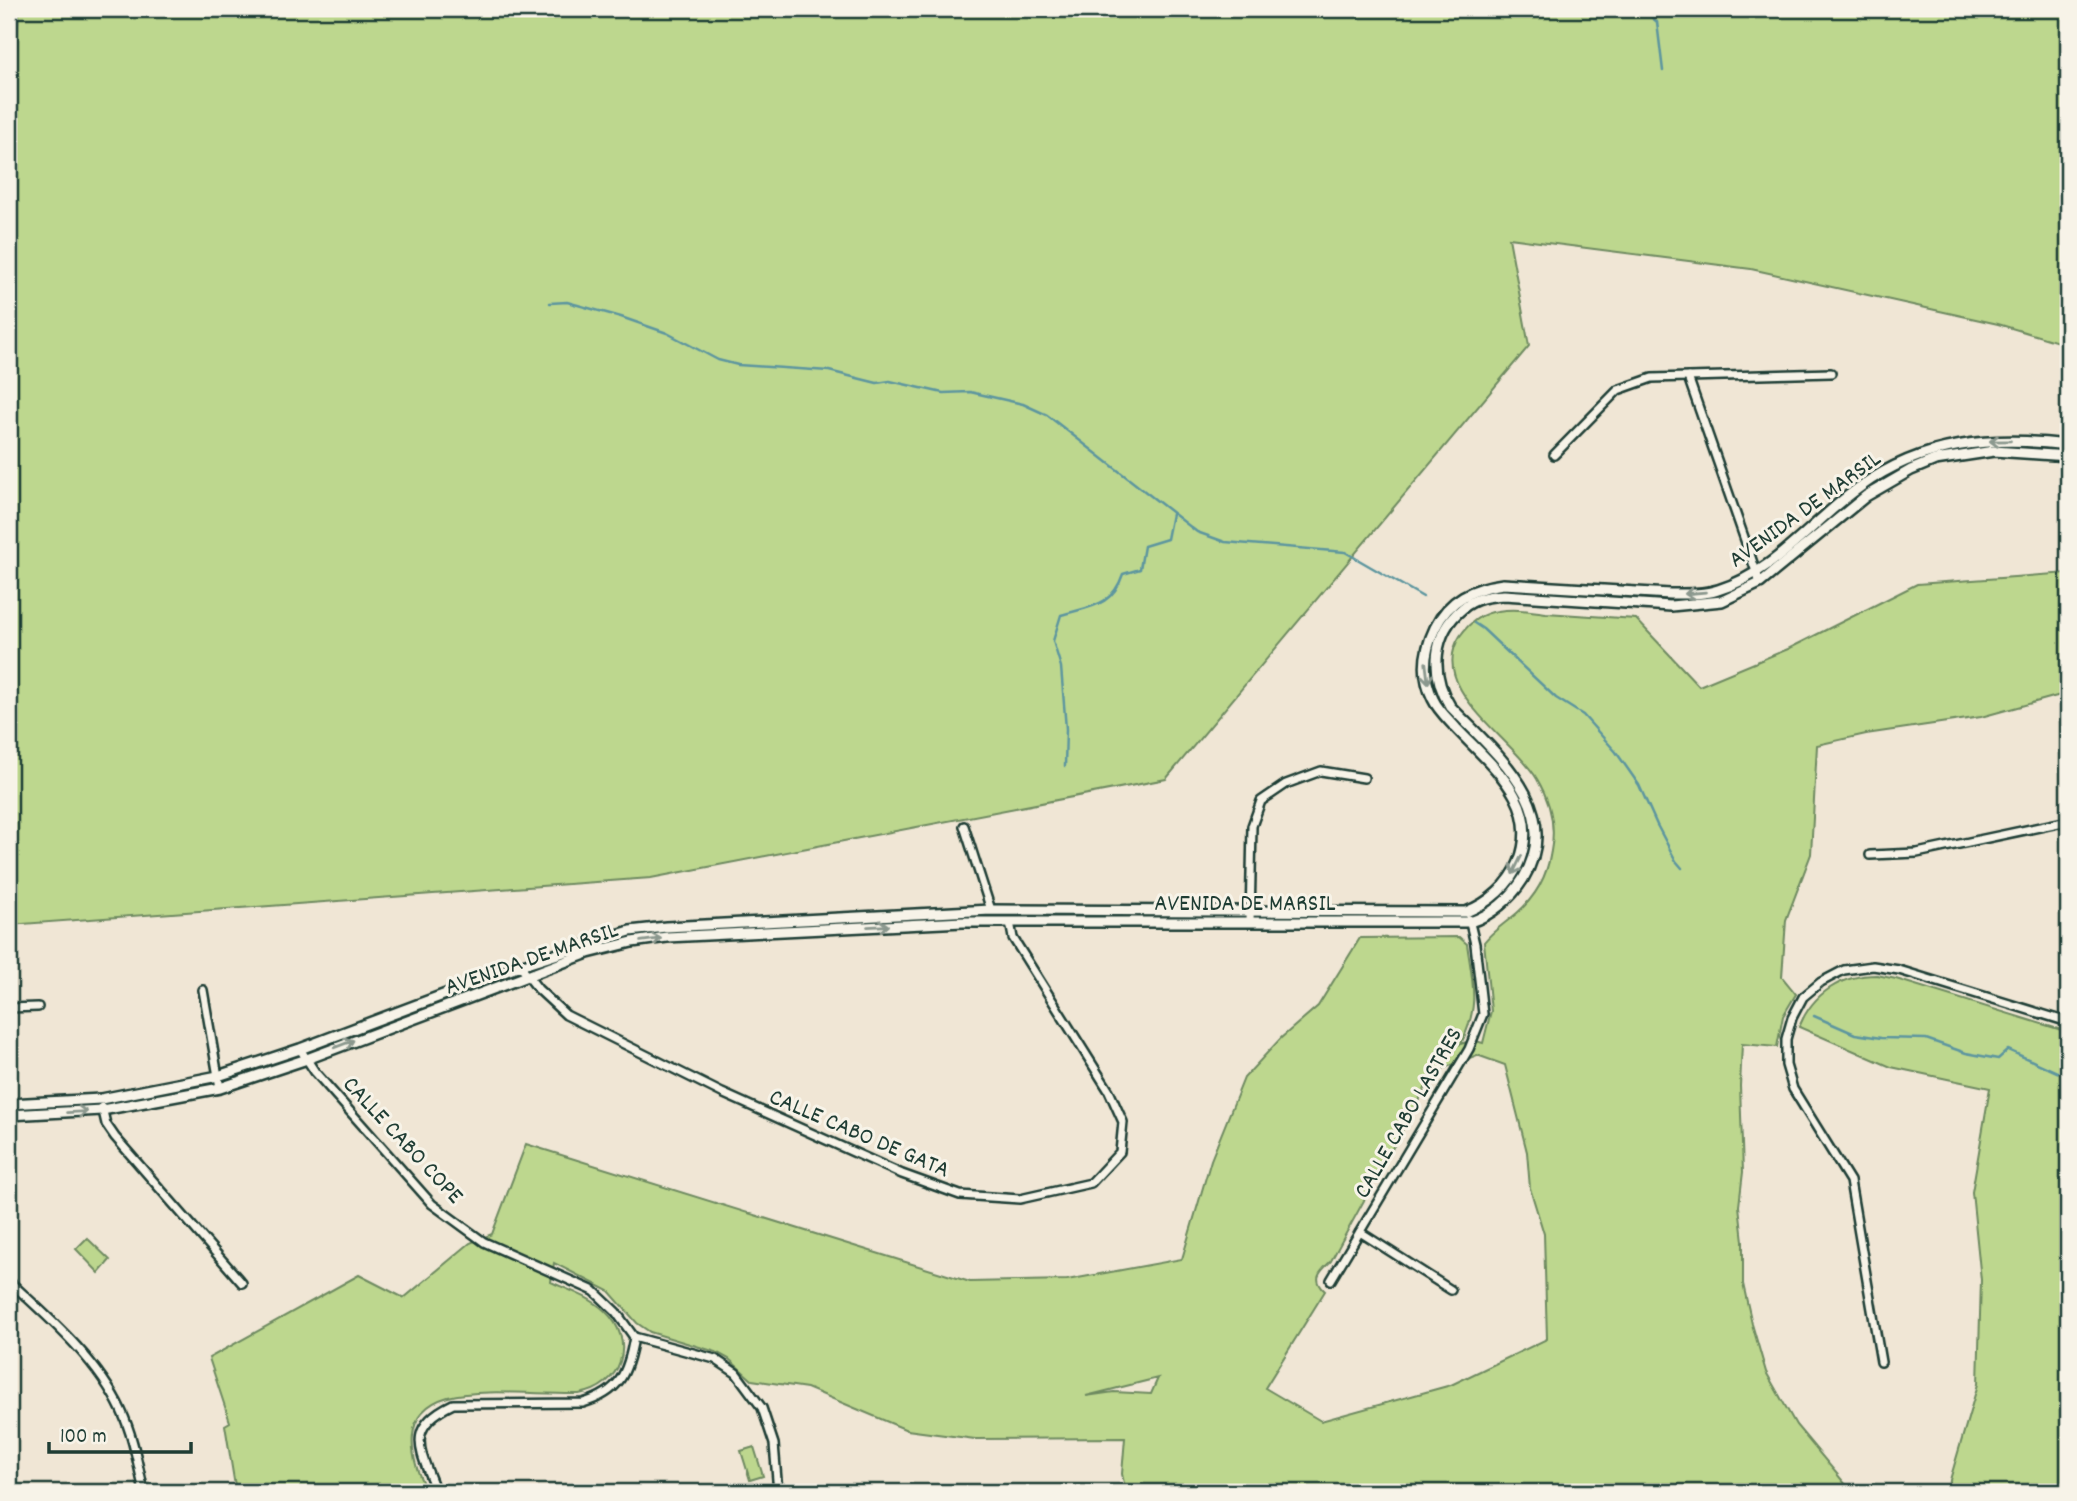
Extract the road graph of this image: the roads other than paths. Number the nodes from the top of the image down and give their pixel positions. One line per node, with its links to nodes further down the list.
1 (1831, 373): 2 (street)
2 (1688, 377): 4 (street); 6 (street)
3 (2068, 445): 6 (street, AVENIDA DE MARSIL, one-way to 6)
4 (1554, 455)
5 (2068, 456): 7 (street, AVENIDA DE MARSIL)
6 (1755, 573): 7 (street); 14 (street, AVENIDA DE MARSIL, one-way to 14)
7 (1760, 583): 17 (street, AVENIDA DE MARSIL)
8 (1364, 778): 13 (street)
9 (2068, 821): 11 (street)
10 (964, 826): 12 (street)
11 (1870, 855)
12 (991, 910): 13 (street, AVENIDA DE MARSIL); 18 (street, AVENIDA DE MARSIL)
13 (1250, 910): 14 (street, AVENIDA DE MARSIL); 15 (street)
14 (1466, 912): 17 (street, CALLE CABO LASTRES)
15 (1250, 921): 16 (street, AVENIDA DE MARSIL); 17 (street, AVENIDA DE MARSIL)
16 (1010, 922): 19 (street, AVENIDA DE MARSIL, one-way to 16); 19 (street, CALLE CABO DE GATA)
17 (1470, 922): 32 (street, CALLE CABO LASTRES)
18 (520, 966): 19 (street, CALLE CABO DE GATA); 24 (street, AVENIDA DE MARSIL)
19 (526, 975): 25 (street, AVENIDA DE MARSIL, one-way to 19)
20 (203, 989): 26 (street)
21 (38, 1007): 22 (street)
22 (9, 1008)
23 (2068, 1022): 38 (street)
24 (300, 1049): 25 (street, CALLE CABO COPE); 26 (street, AVENIDA DE MARSIL)
25 (307, 1059): 27 (street, AVENIDA DE MARSIL); 37 (street, CALLE CABO COPE)
26 (218, 1076): 27 (street); 28 (street, AVENIDA DE MARSIL)
27 (220, 1088): 30 (street, AVENIDA DE MARSIL)
28 (101, 1099): 29 (street, AVENIDA DE MARSIL); 30 (street)
29 (9, 1104)
30 (103, 1110): 31 (street, AVENIDA DE MARSIL, one-way to 30); 35 (street)
31 (9, 1115)
32 (1360, 1232): 33 (street, CALLE CABO LASTRES); 36 (street)
33 (1331, 1280)
34 (9, 1281): 39 (street)
35 (242, 1283)
36 (1451, 1290)
37 (634, 1337): 40 (street); 41 (street)
38 (1881, 1362)
39 (144, 1492)
40 (436, 1492)
41 (778, 1492)

